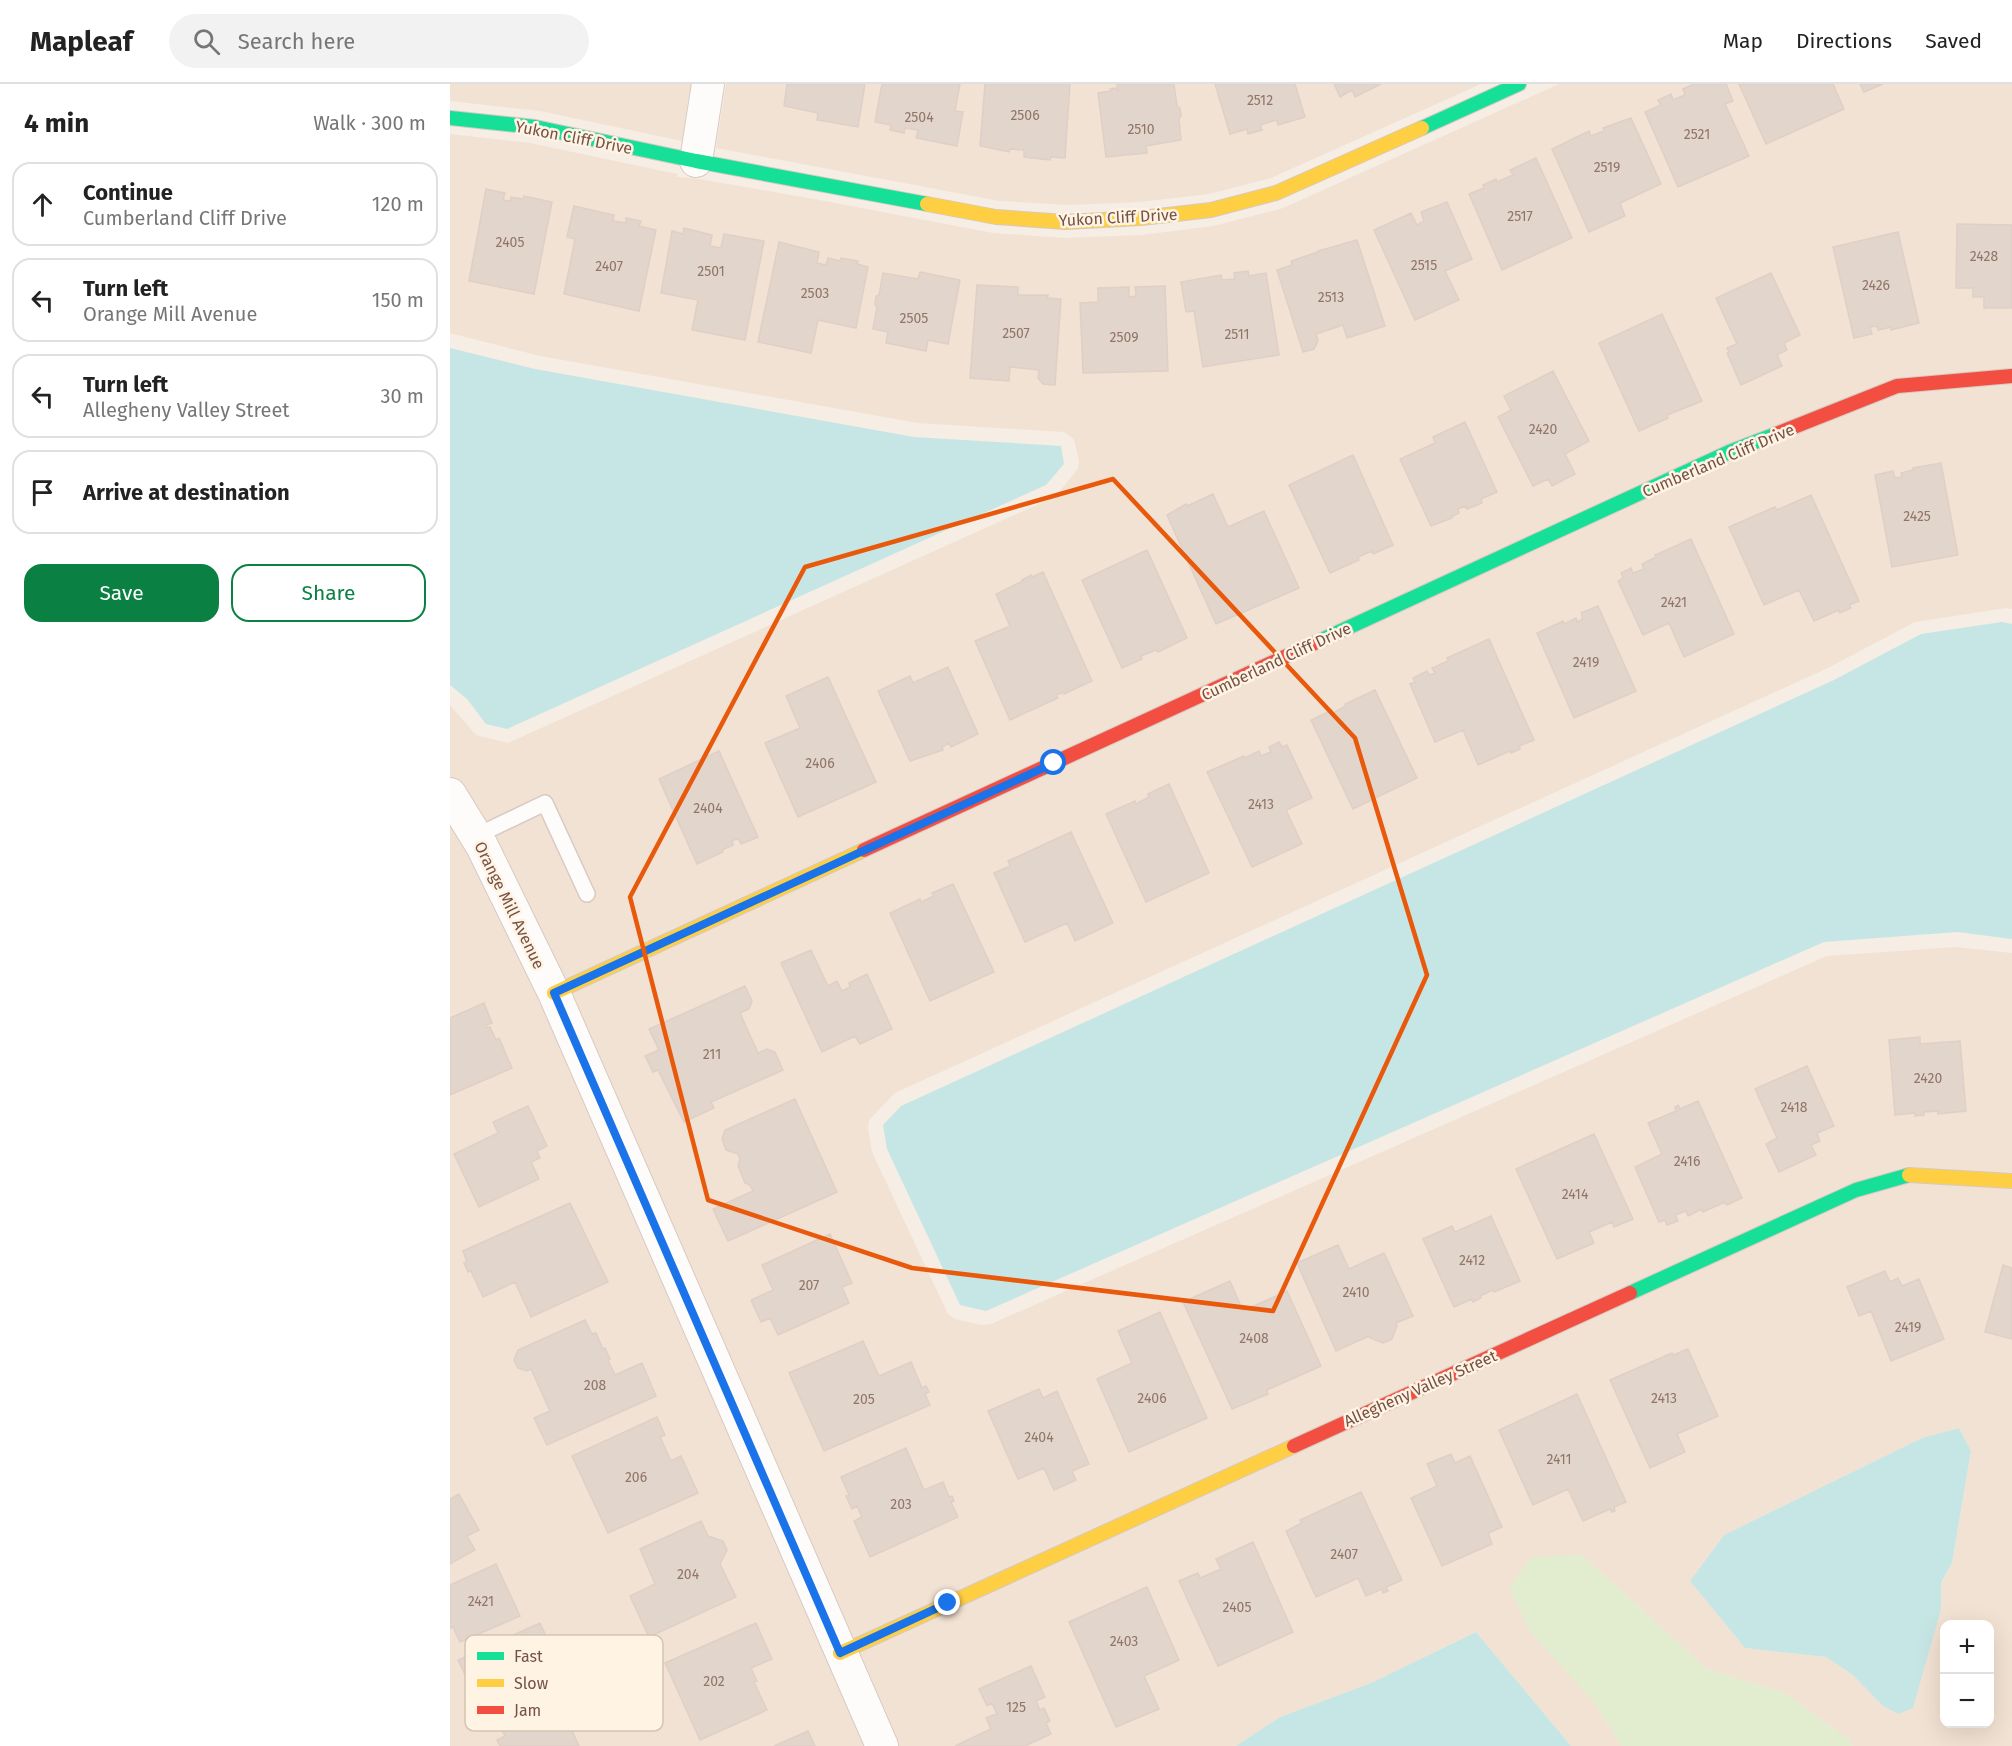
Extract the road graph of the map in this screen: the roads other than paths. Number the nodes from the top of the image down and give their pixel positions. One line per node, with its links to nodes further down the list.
1 (708, 84): 4 (street)
2 (1519, 84): 4 (street, Yukon Cliff Drive)
3 (450, 118): 4 (street, Yukon Cliff Drive)
4 (696, 161)
5 (2012, 376): 9 (street, Cumberland Cliff Drive)
6 (450, 794): 7 (street, Orange Mill Avenue)
7 (476, 836): 8 (lane); 9 (street, Orange Mill Avenue)
8 (587, 894)
9 (554, 993): 11 (street, Orange Mill Avenue)
10 (2012, 1181): 11 (street, Allegheny Valley Street)
11 (840, 1653): 12 (street, Orange Mill Avenue)
12 (882, 1746)

